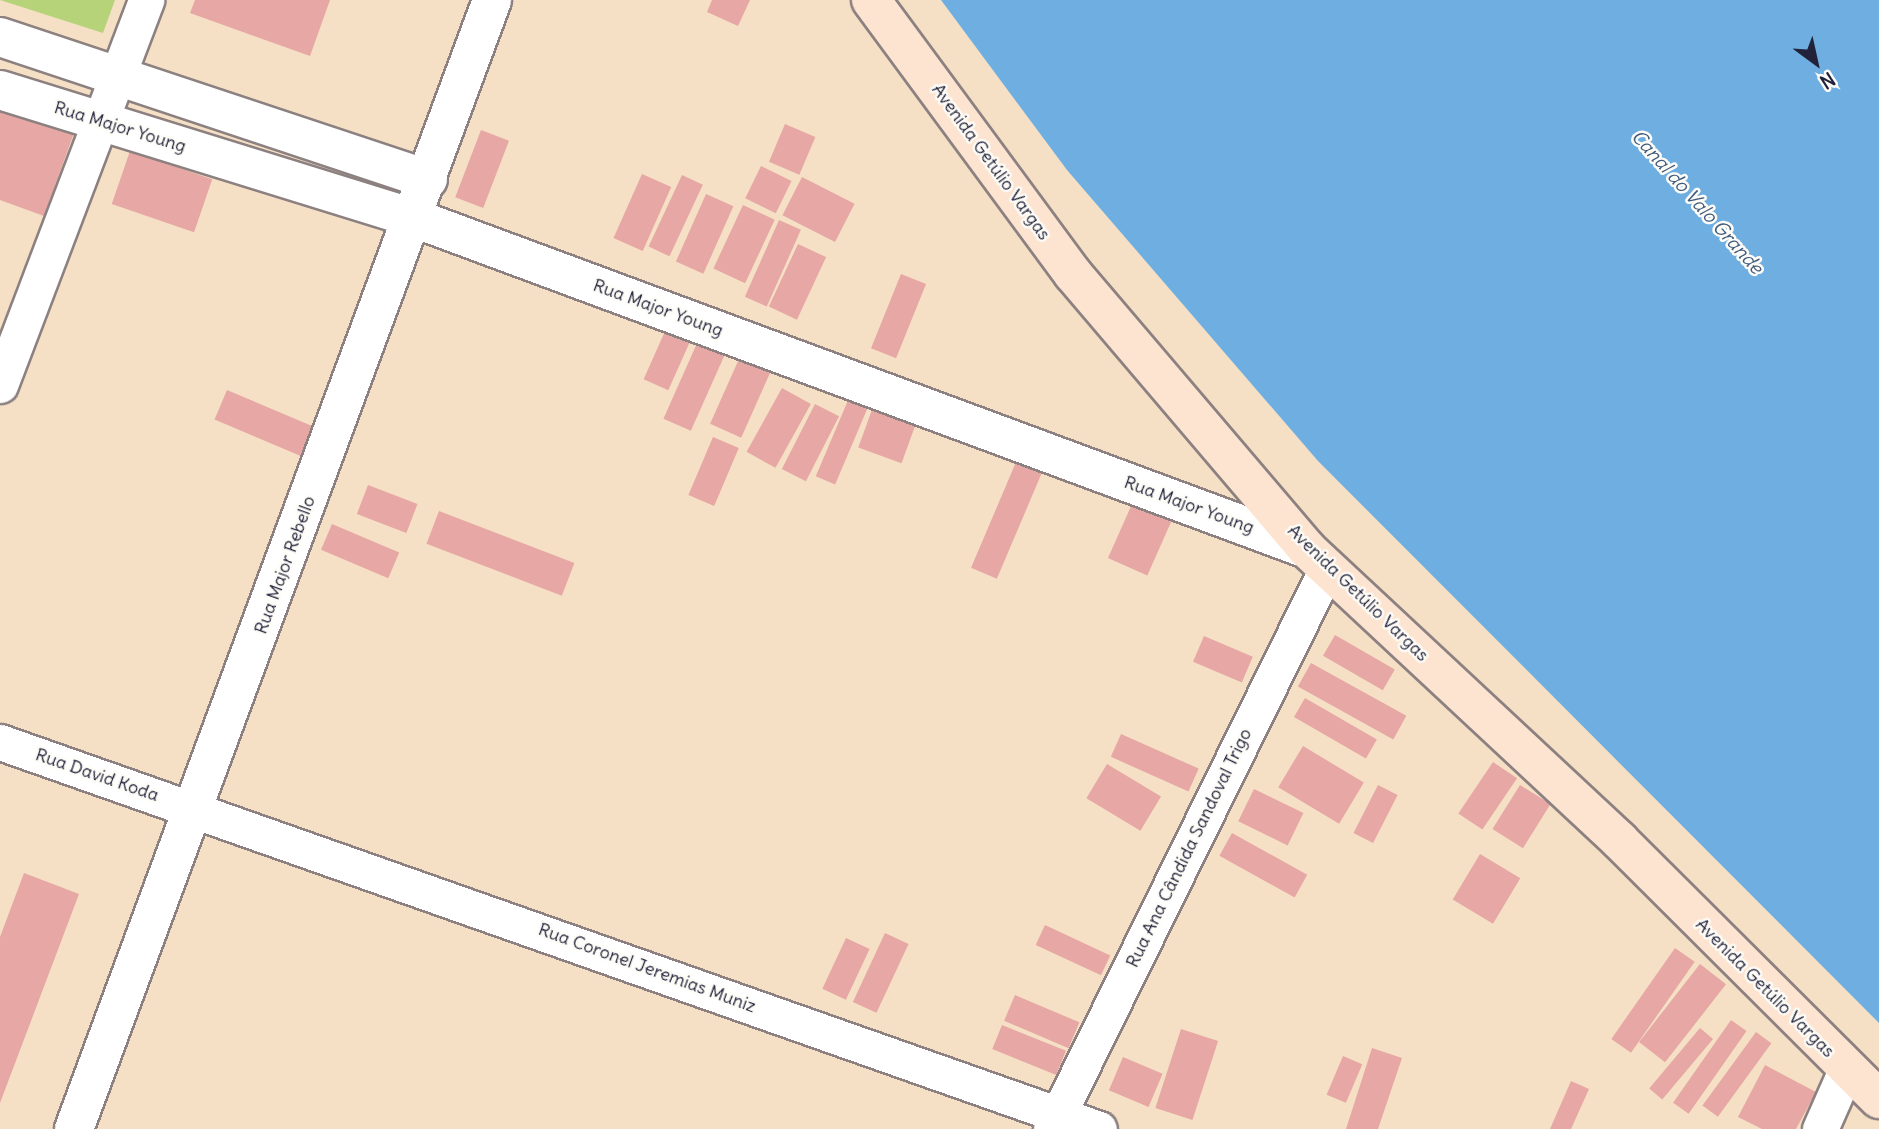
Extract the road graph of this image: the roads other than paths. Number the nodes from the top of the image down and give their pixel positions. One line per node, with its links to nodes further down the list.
1 (146, 0): 5 (street)
2 (492, 0): 8 (street, Rua Major Rebello)
3 (871, 0): 11 (main road, Avenida Getúlio Vargas)
4 (0, 37): 5 (street)
5 (117, 75): 7 (street); 8 (street)
6 (0, 90): 7 (street, Rua Major Young)
7 (101, 121): 9 (street, Rua Major Young); 10 (street)
8 (428, 179): 9 (street, Rua Major Rebello)
9 (414, 218): 11 (street, Rua Major Young); 13 (street, Rua Major Rebello)
10 (0, 385)
11 (1317, 559): 14 (main road, Avenida Getúlio Vargas); 16 (street, Rua Ana Cândida Sandoval Trigo)
12 (0, 742): 13 (street, Rua David Koda)
13 (194, 807): 16 (street, Rua Coronel Jeremias Muniz); 17 (street, Rua Major Rebello)
14 (1846, 1070): 15 (main road, Avenida Getúlio Vargas); 19 (street)
15 (1879, 1098)
16 (1054, 1121): 18 (street, Rua Coronel Jeremias Muniz)
17 (74, 1129)
18 (1099, 1129)
19 (1820, 1129)

